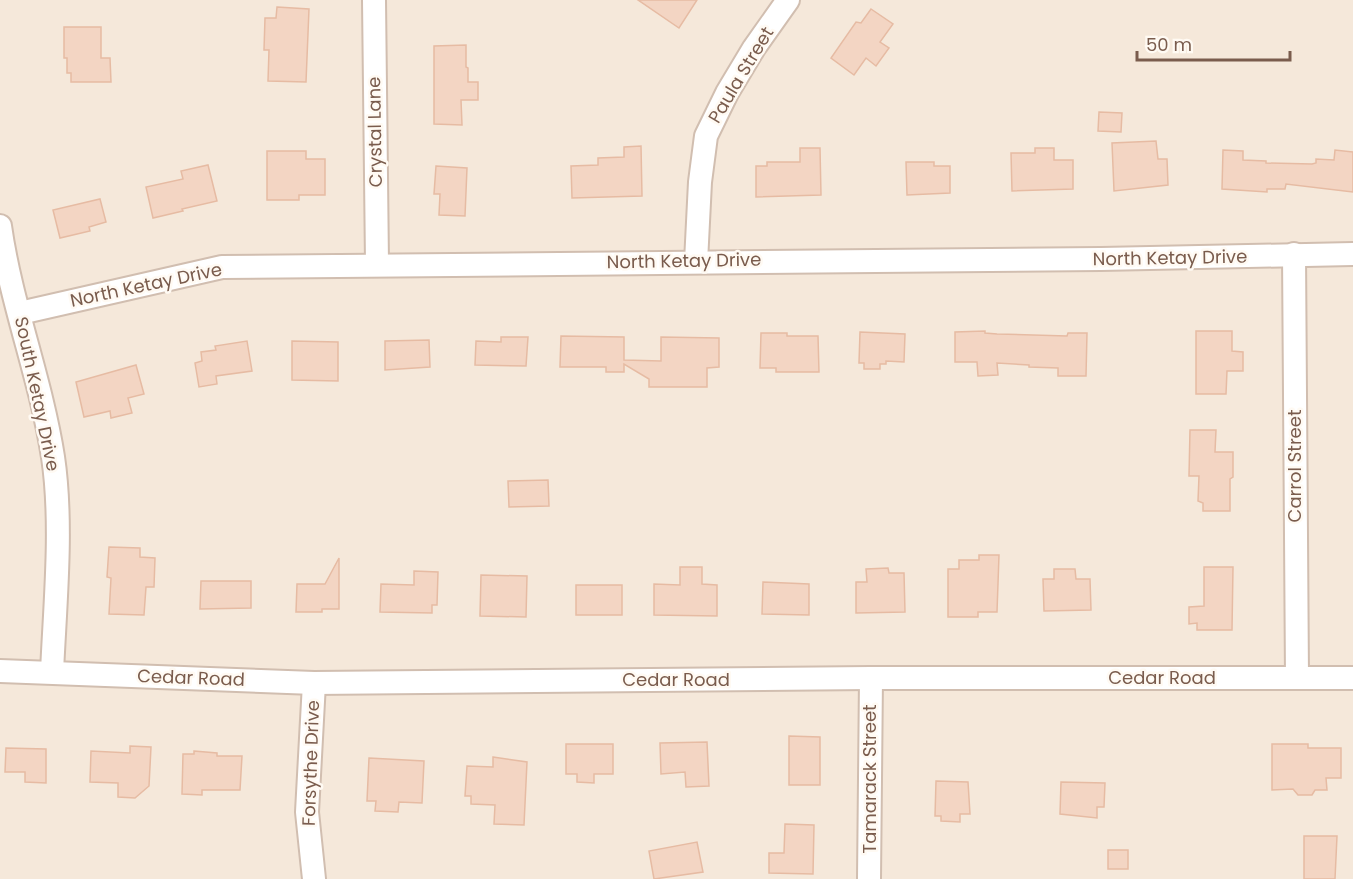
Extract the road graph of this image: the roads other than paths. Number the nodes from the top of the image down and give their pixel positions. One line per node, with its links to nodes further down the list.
1 (374, 0): 7 (street, Crystal Lane)
2 (788, 0): 6 (street, Paula Street)
3 (0, 226): 8 (street, South Ketay Drive)
4 (1294, 254): 5 (street, North Ketay Drive); 6 (street, North Ketay Drive); 11 (street, Carrol Street)
5 (1353, 254)
6 (696, 262): 7 (street, North Ketay Drive)
7 (377, 264): 8 (street, North Ketay Drive)
8 (20, 313): 10 (street, South Ketay Drive)
9 (0, 671): 10 (street, Cedar Road)
10 (52, 672): 14 (street, Cedar Road)
11 (1297, 677): 12 (street, Cedar Road); 13 (street, Cedar Road)
12 (871, 678): 14 (street, Cedar Road); 16 (street, Tamarack Street)
13 (1353, 678)
14 (314, 683): 15 (street, Forsythe Drive)
15 (314, 879)
16 (869, 879)

